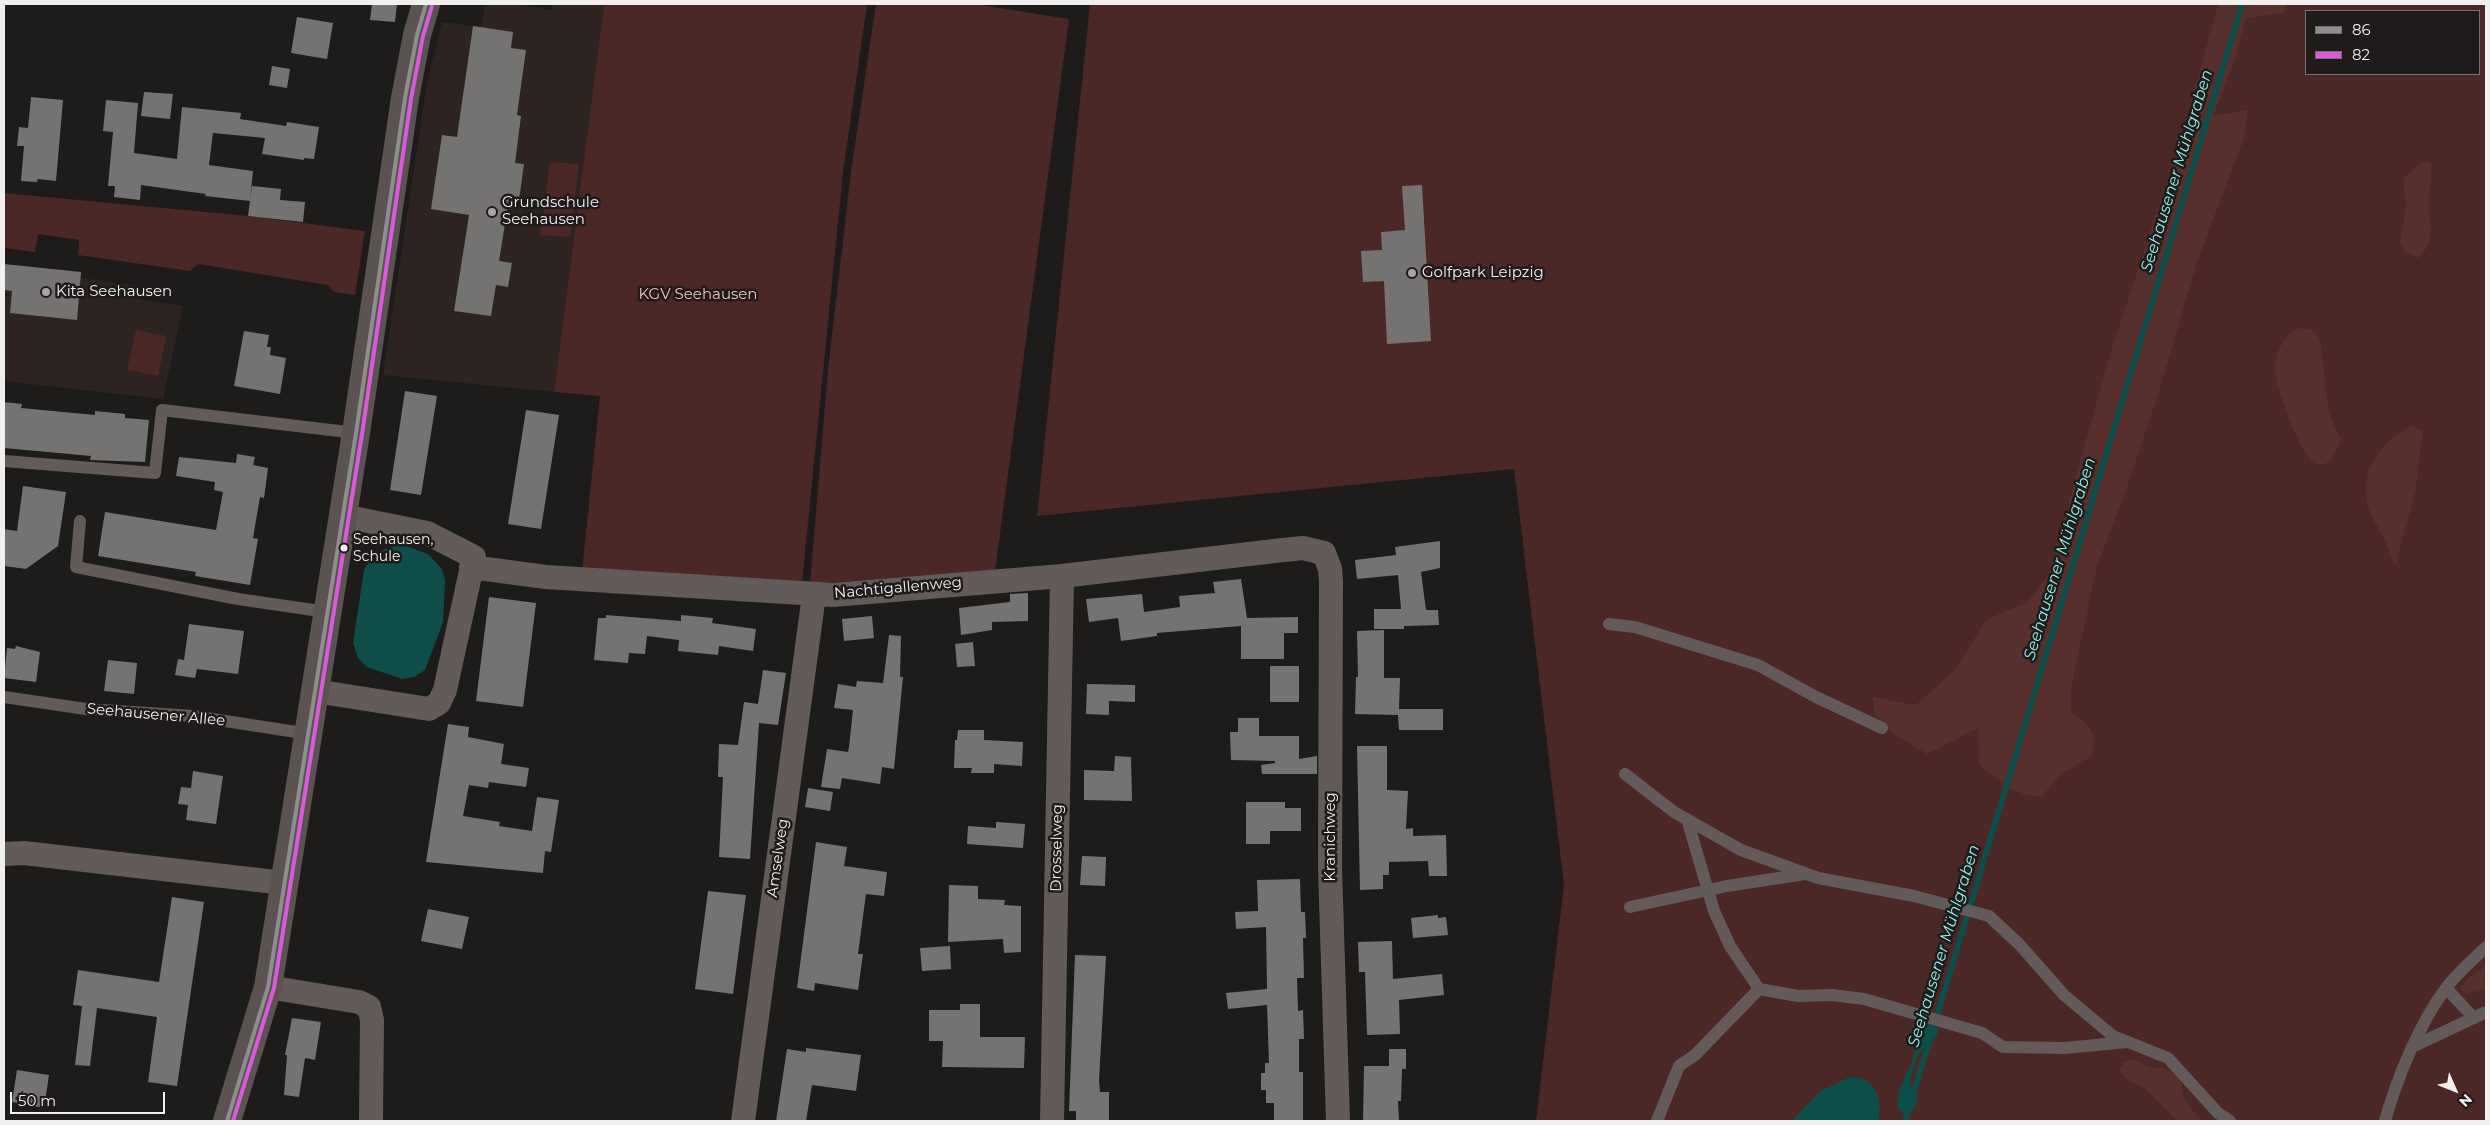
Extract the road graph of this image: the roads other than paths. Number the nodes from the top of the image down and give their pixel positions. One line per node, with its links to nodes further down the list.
1 (426, 4): 2 (street)
2 (356, 433): 3 (lane); 4 (street)
3 (4, 461)
4 (343, 516): 7 (street); 10 (street)
5 (80, 521): 10 (lane)
6 (1324, 553): 8 (street, Nachtigallenweg); 34 (street, Kranichweg)
7 (472, 567): 9 (street, Nachtigallenweg); 12 (street)
8 (1062, 576): 9 (street, Nachtigallenweg); 33 (street, Drosselweg)
9 (814, 594): 32 (street, Amselweg)
10 (328, 612): 12 (street)
11 (1608, 624): 14 (lane)
12 (315, 691): 15 (street)
13 (4, 697): 15 (lane, Seehausener Allee)
14 (1882, 728)
15 (309, 734): 20 (street)
16 (1625, 774): 17 (lane)
17 (1687, 819): 19 (lane); 21 (lane)
18 (4, 854): 20 (street)
19 (1807, 874): 21 (lane); 28 (lane)
20 (284, 883): 24 (street)
21 (1708, 891): 22 (lane); 26 (lane)
22 (1630, 907)
23 (2486, 947): 25 (lane)
24 (268, 987): 30 (street); 31 (street)
25 (2446, 988): 27 (lane); 29 (lane)
26 (1759, 989): 28 (lane); 35 (lane)
27 (2480, 1015): 29 (lane)
28 (2129, 1042): 36 (lane)
29 (2412, 1047): 37 (lane)
30 (227, 1121)
31 (371, 1121)
32 (742, 1121)
33 (1052, 1121)
34 (1338, 1121)
35 (1657, 1121)
36 (2230, 1121)
37 (2385, 1121)

